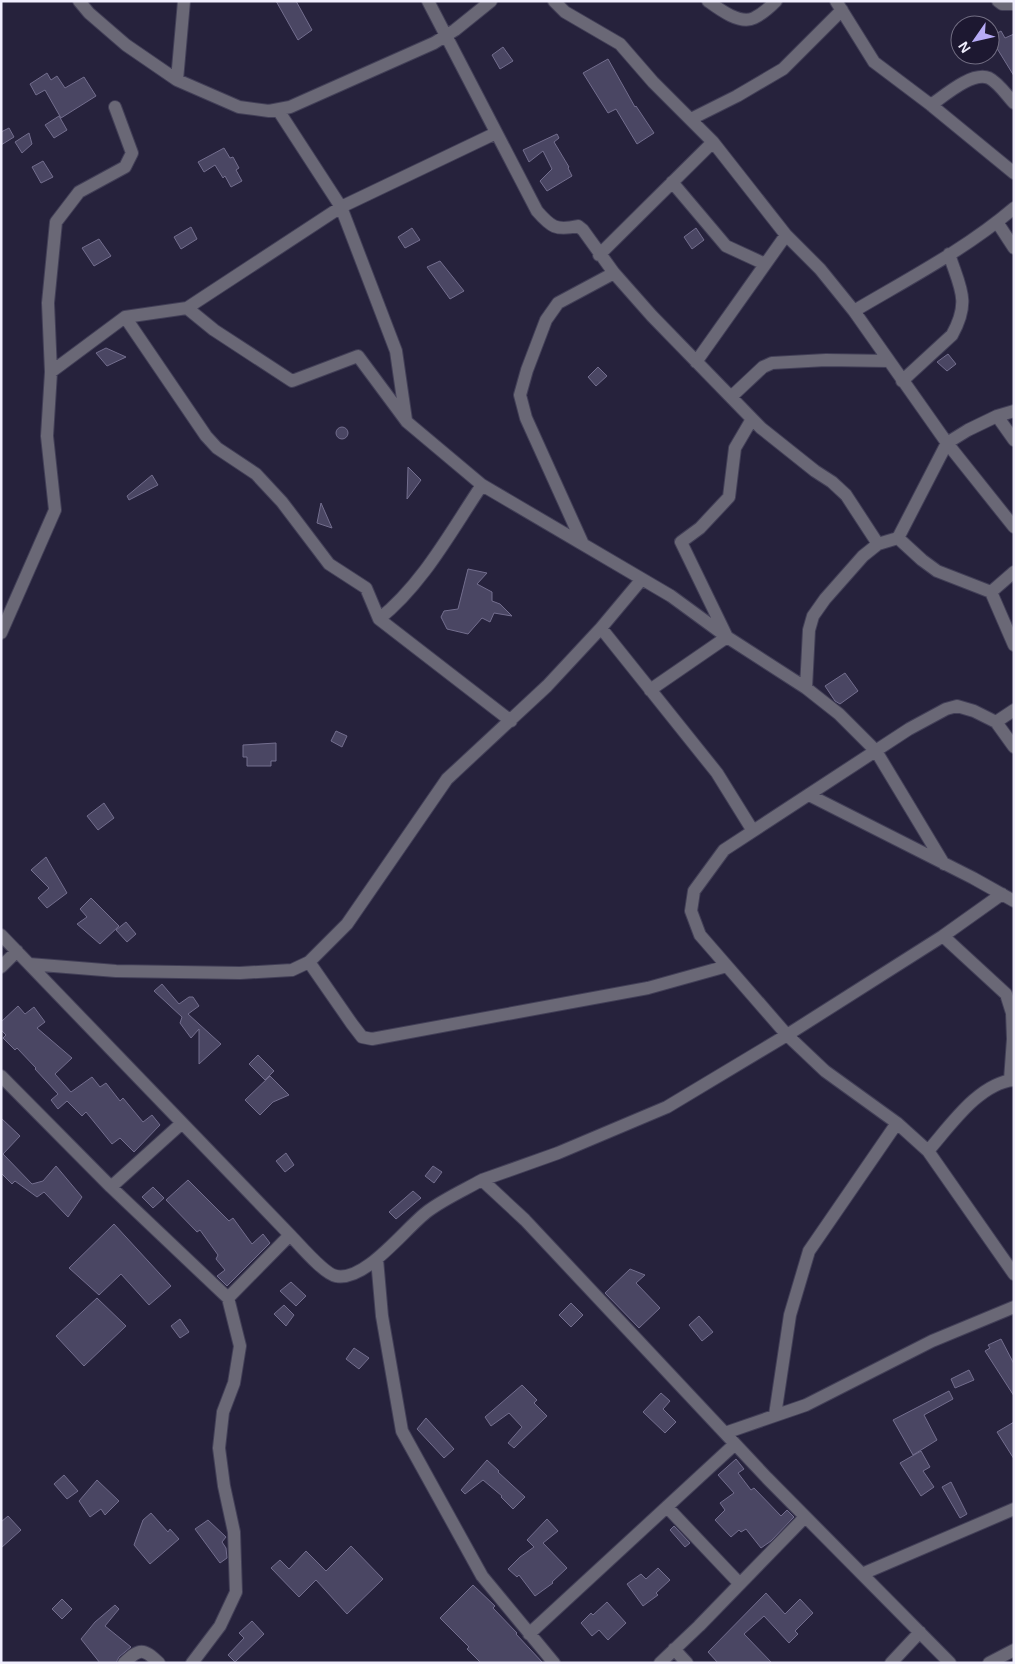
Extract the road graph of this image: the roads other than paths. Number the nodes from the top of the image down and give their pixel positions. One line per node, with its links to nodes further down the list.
1 (79, 1): 12 (street)
2 (184, 1): 12 (street)
3 (428, 1): 11 (street)
4 (491, 1): 11 (street)
5 (554, 1): 17 (street)
6 (708, 1): 7 (street)
7 (776, 1)
8 (998, 1): 9 (street)
9 (1014, 4)
10 (839, 6): 14 (street); 17 (street)
11 (446, 36): 16 (street); 18 (street)
12 (177, 80): 16 (street)
13 (1014, 103): 14 (street)
14 (931, 105): 20 (street)
15 (115, 107): 36 (street)
16 (278, 110): 22 (street)
17 (691, 119): 19 (street)
18 (496, 133): 22 (street); 27 (street)
19 (713, 142): 21 (street); 25 (street)
20 (1014, 173)
21 (672, 182): 27 (street); 29 (street)
22 (341, 207): 31 (street); 42 (street)
23 (1014, 208): 24 (street)
24 (997, 222): 26 (street); 28 (street)
25 (786, 235): 29 (street); 32 (street)
26 (1014, 248)
27 (600, 254): 30 (street)
28 (949, 254): 32 (street); 37 (street)
29 (765, 264): 35 (street)
30 (614, 274): 35 (street); 48 (street)
31 (186, 308): 33 (street); 42 (street)
32 (854, 311): 34 (street)
33 (125, 317): 36 (street); 53 (street)
34 (889, 361): 37 (street); 38 (street)
35 (696, 362): 38 (street)
36 (51, 372): 55 (street)
37 (902, 381): 44 (street)
38 (731, 397): 41 (street)
39 (1014, 411): 40 (street)
40 (997, 416): 43 (street); 44 (street)
41 (752, 419): 49 (street); 56 (street)
42 (407, 422): 45 (street)
43 (1014, 440)
44 (947, 443): 46 (street); 47 (street)
45 (482, 484): 48 (street); 53 (street)
46 (1014, 528)
47 (898, 538): 49 (street); 52 (street)
48 (582, 542): 51 (street)
49 (878, 544): 58 (street)
50 (1014, 572): 52 (street)
51 (642, 579): 54 (street); 56 (street)
52 (991, 592): 57 (street)
53 (378, 619): 61 (street)
54 (601, 628): 59 (street); 61 (street)
55 (1, 632)
56 (727, 636): 58 (street); 59 (street)
57 (1014, 645)
58 (806, 688): 64 (street)
59 (650, 690): 66 (street)
60 (1014, 710): 62 (street)
61 (511, 721): 73 (street)
62 (996, 722): 63 (street); 64 (street)
63 (1014, 747)
64 (876, 751): 65 (street); 67 (street)
65 (808, 795): 66 (street); 67 (street)
66 (753, 831): 75 (street)
67 (944, 864): 68 (street)
68 (1002, 894): 69 (street); 71 (street)
69 (1014, 901)
70 (1, 935): 72 (street)
71 (943, 936): 77 (street); 78 (street)
72 (17, 951): 74 (street); 76 (street)
73 (309, 962): 74 (street); 75 (street)
74 (29, 964): 81 (street)
75 (728, 966): 78 (street)
76 (1, 967)
77 (1010, 993): 80 (street)
78 (786, 1035): 82 (street); 84 (street)
79 (1, 1076): 85 (street)
80 (1012, 1080): 83 (street)
81 (182, 1123): 85 (street); 86 (street)
82 (898, 1123): 83 (street); 91 (street)
83 (928, 1151): 88 (street)
84 (482, 1180): 87 (street); 92 (street)
85 (111, 1187): 89 (street)
86 (290, 1235): 87 (street); 89 (street)
87 (377, 1259): 100 (street)
88 (1014, 1274)
89 (228, 1298): 105 (street)
90 (1014, 1307): 91 (street)
91 (775, 1415): 92 (street)
92 (725, 1433): 93 (street)
93 (735, 1444): 94 (street); 96 (street)
94 (667, 1507): 98 (street); 100 (street)
95 (1014, 1510): 97 (street)
96 (805, 1517): 97 (street); 98 (street)
97 (862, 1574): 99 (street)
98 (740, 1584): 101 (street)
99 (920, 1632): 109 (street); 110 (street)
100 (529, 1634): 106 (street)
101 (674, 1650): 107 (street); 108 (street)
102 (1014, 1650): 111 (street)
103 (124, 1663): 104 (street)
104 (159, 1663)
105 (192, 1663)
106 (554, 1663)
107 (660, 1663)
108 (687, 1663)
109 (891, 1663)
110 (950, 1663)
111 (989, 1663)

